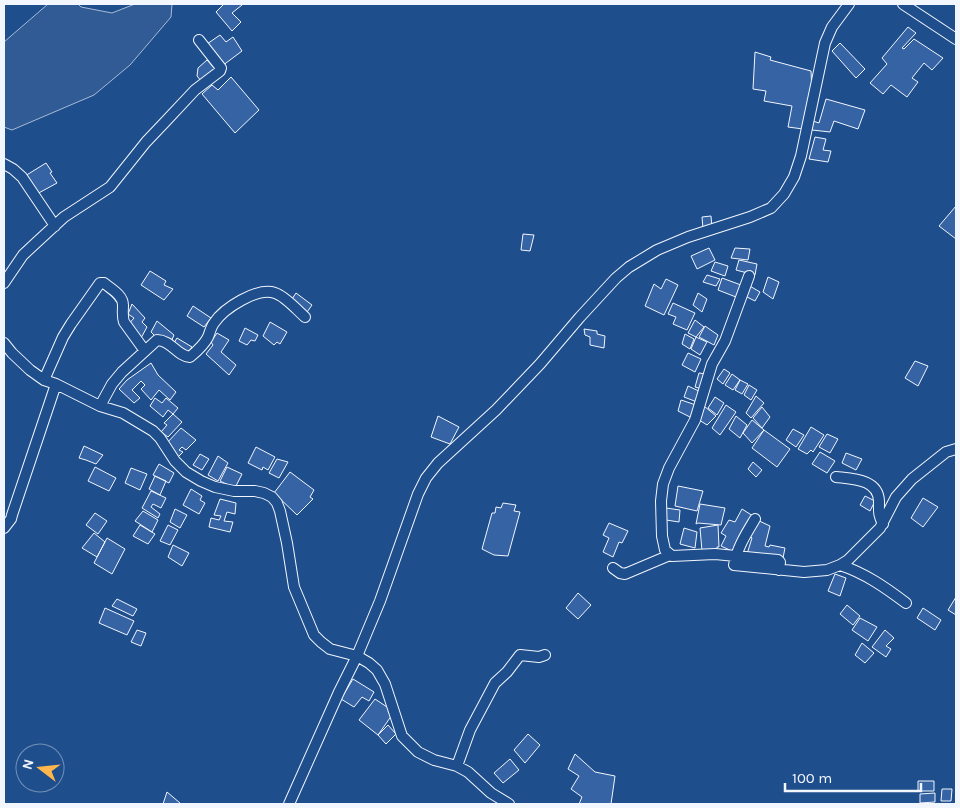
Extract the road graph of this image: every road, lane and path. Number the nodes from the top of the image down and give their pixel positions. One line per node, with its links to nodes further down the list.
1 (848, 4): 26 (street)
2 (903, 4): 3 (street)
3 (956, 39)
4 (200, 40): 6 (street)
5 (4, 164): 6 (street)
6 (55, 226): 8 (street)
7 (749, 276): 20 (street)
8 (4, 283)
9 (305, 317): 11 (street)
10 (4, 343): 12 (street)
11 (145, 351): 12 (street); 14 (street)
12 (44, 380): 13 (street)
13 (56, 384): 14 (street); 19 (street)
14 (100, 406): 26 (street)
15 (956, 449): 18 (street)
16 (836, 477): 18 (street)
17 (755, 519): 21 (street)
18 (881, 520): 22 (street)
19 (4, 528)
20 (670, 555): 21 (street); 23 (street)
21 (735, 559): 22 (street)
22 (840, 566): 24 (street)
23 (613, 568)
24 (906, 603)
25 (545, 655): 27 (street)
26 (357, 656): 27 (street); 28 (street)
27 (457, 766): 29 (street)
28 (289, 804)
29 (509, 804)

